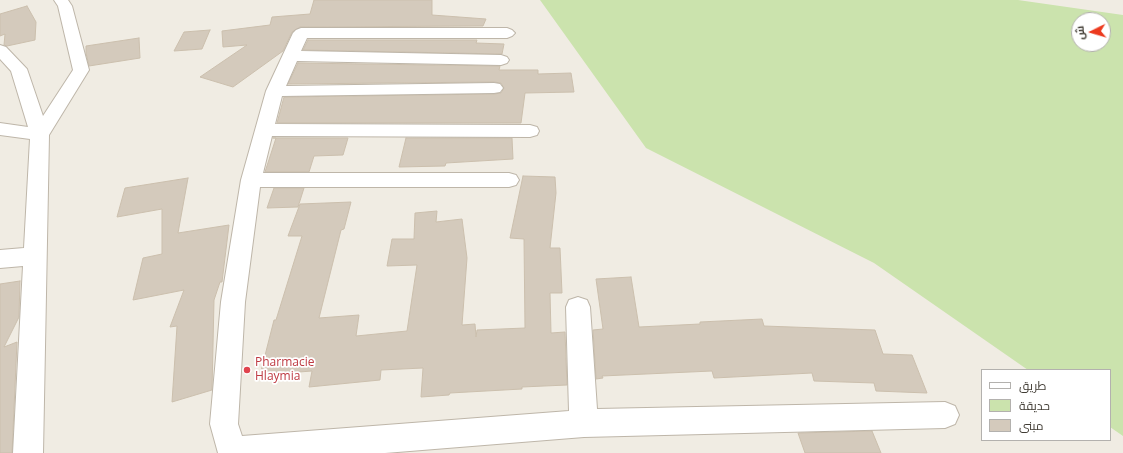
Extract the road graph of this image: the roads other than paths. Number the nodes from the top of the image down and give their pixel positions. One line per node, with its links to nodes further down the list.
1 (61, 0): 11 (street)
2 (507, 33): 4 (street)
3 (0, 50): 11 (street)
4 (291, 56): 5 (street); 7 (street)
5 (501, 60)
6 (494, 88): 7 (street)
7 (275, 91): 9 (street)
8 (0, 129): 11 (street)
9 (265, 130): 10 (street); 12 (street)
10 (530, 131)
11 (40, 135): 14 (street)
12 (251, 180): 13 (street); 19 (street)
13 (509, 180)
14 (35, 256): 15 (street); 20 (street)
15 (0, 259)
16 (578, 308): 18 (street)
17 (945, 415): 18 (street)
18 (584, 423): 19 (street)
19 (233, 452)
20 (28, 453)

